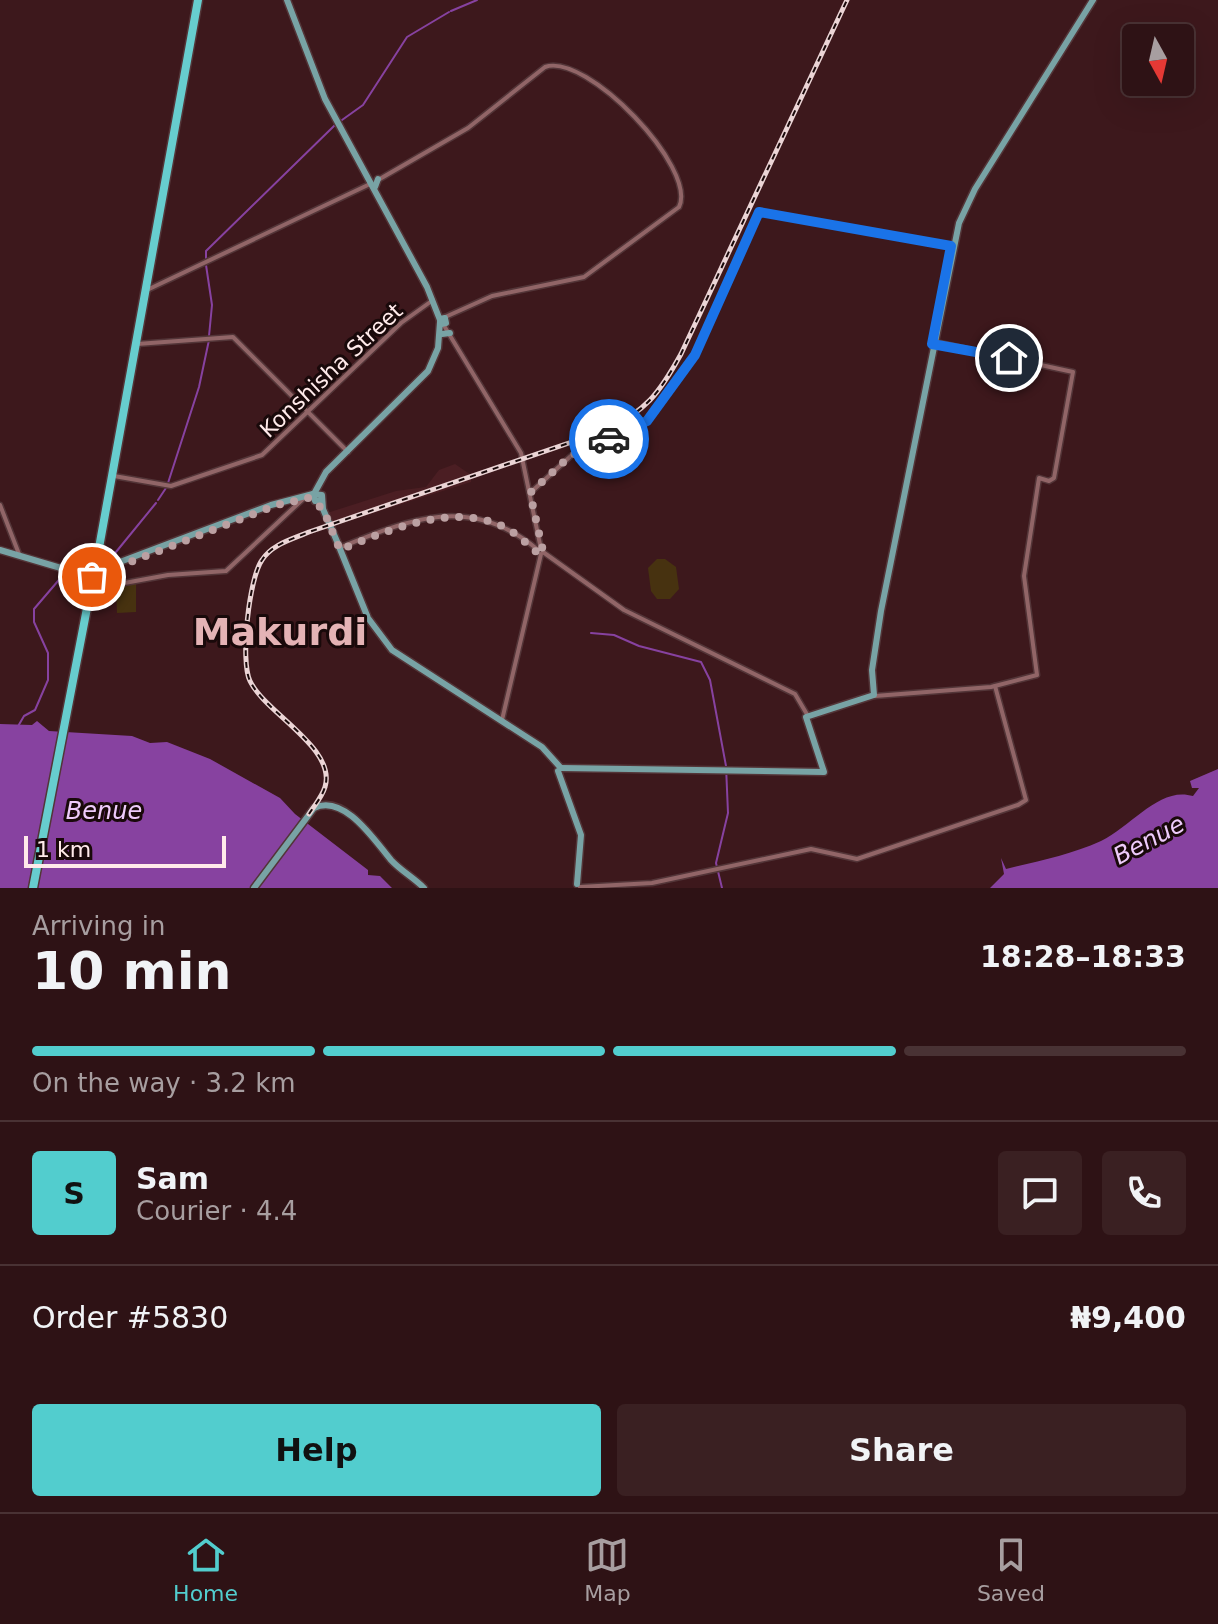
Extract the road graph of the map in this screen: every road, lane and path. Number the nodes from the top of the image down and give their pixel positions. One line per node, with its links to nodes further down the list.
1 (198, 0): 6 (highway)
2 (288, 0): 4 (main road)
3 (1092, 0): 5 (main road)
4 (371, 183): 6 (street); 7 (main road); 8 (main road); 8 (street)
5 (951, 244): 11 (main road); 15 (street)
6 (149, 289): 10 (highway)
7 (433, 300): 8 (main road); 12 (street, Konshisha Street)
8 (444, 320): 9 (main road); 13 (main road)
9 (447, 333): 13 (main road); 15 (street)
10 (134, 344): 12 (street); 14 (highway)
11 (935, 344): 27 (street); 28 (main road)
12 (309, 413): 13 (street); 14 (street, Konshisha Street)
13 (348, 452): 16 (main road)
14 (111, 475): 26 (highway)
15 (530, 493): 19 (street)
16 (314, 496): 21 (main road); 26 (main road); 26 (street)
17 (0, 505): 24 (street)
18 (401, 525): 20 (street); 21 (street); 23 (street)
19 (538, 542): 20 (street); 23 (street)
20 (531, 544): 23 (street)
21 (340, 548): 30 (main road)
22 (0, 551): 24 (main road); 25 (main road)
23 (540, 552): 29 (street); 30 (street)
24 (19, 554): 25 (main road)
25 (31, 559): 26 (main road)
26 (92, 574): 33 (highway)
27 (994, 688): 28 (street); 32 (street)
28 (873, 697): 29 (main road)
29 (809, 716): 31 (main road)
30 (502, 722): 31 (main road)
31 (560, 769): 32 (main road)
32 (579, 886)
33 (33, 888)
34 (254, 888): 35 (main road)
35 (424, 888)

